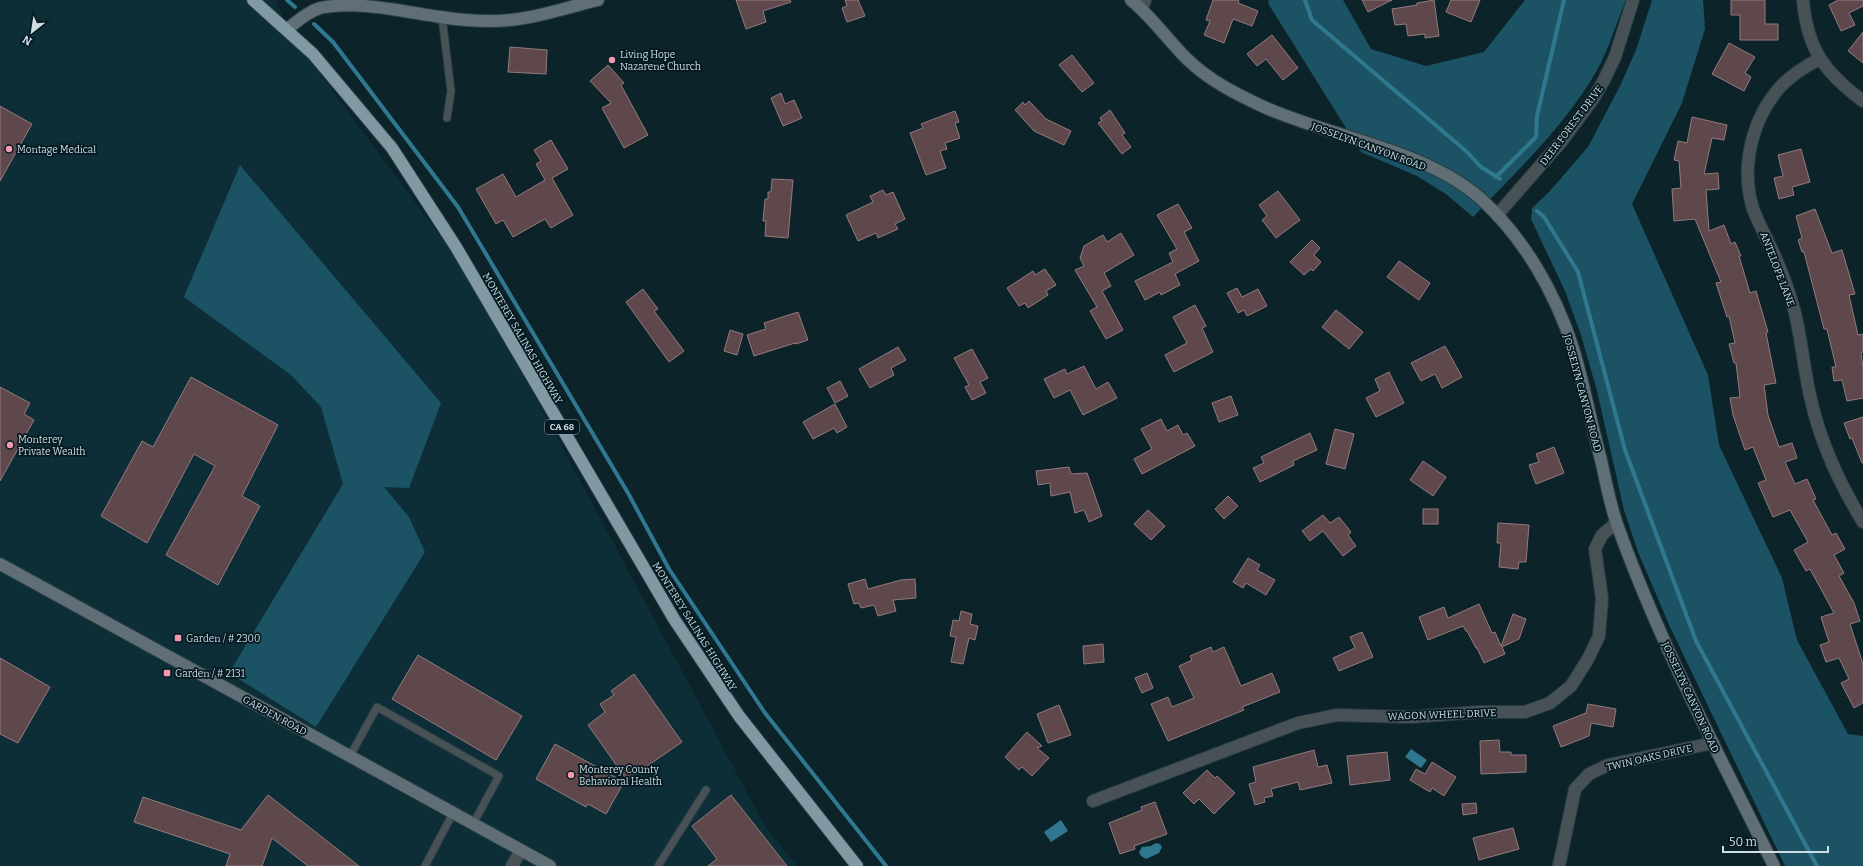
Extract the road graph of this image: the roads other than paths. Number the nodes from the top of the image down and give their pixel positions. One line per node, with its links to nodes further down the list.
1 (253, 0): 8 (highway, MONTEREY SALINAS HIGHWAY / CA 68)
2 (598, 0): 7 (street)
3 (1131, 0): 6 (street, JOSSELYN CANYON ROAD)
4 (1633, 0): 12 (street, DEER FOREST DRIVE)
5 (1803, 0): 9 (street)
6 (1144, 5): 12 (street, JOSSELYN CANYON ROAD)
7 (442, 17): 8 (street); 11 (lane)
8 (287, 29): 27 (highway, MONTEREY SALINAS HIGHWAY / CA 68)
9 (1819, 58): 10 (street); 13 (street, ANTELOPE LANE)
10 (1863, 101)
11 (447, 118)
12 (1497, 215): 14 (street, JOSSELYN CANYON ROAD)
13 (1863, 522)
14 (1616, 523): 16 (street, JOSSELYN CANYON ROAD); 19 (street, WAGON WHEEL DRIVE)
15 (0, 564): 17 (street, GARDEN ROAD)
16 (1713, 743): 28 (street, TWIN OAKS DRIVE); 29 (street, JOSSELYN CANYON ROAD)
17 (350, 756): 20 (street, GARDEN ROAD); 21 (lane)
18 (706, 790): 26 (lane)
19 (1093, 801)
20 (453, 813): 21 (street, GARDEN ROAD); 23 (lane)
21 (473, 824): 22 (street, GARDEN ROAD)
22 (521, 850): 24 (street); 25 (street, GARDEN ROAD)
23 (425, 866)
24 (512, 866)
25 (550, 866)
26 (658, 866)
27 (857, 866)
28 (1559, 866)
29 (1774, 866)

